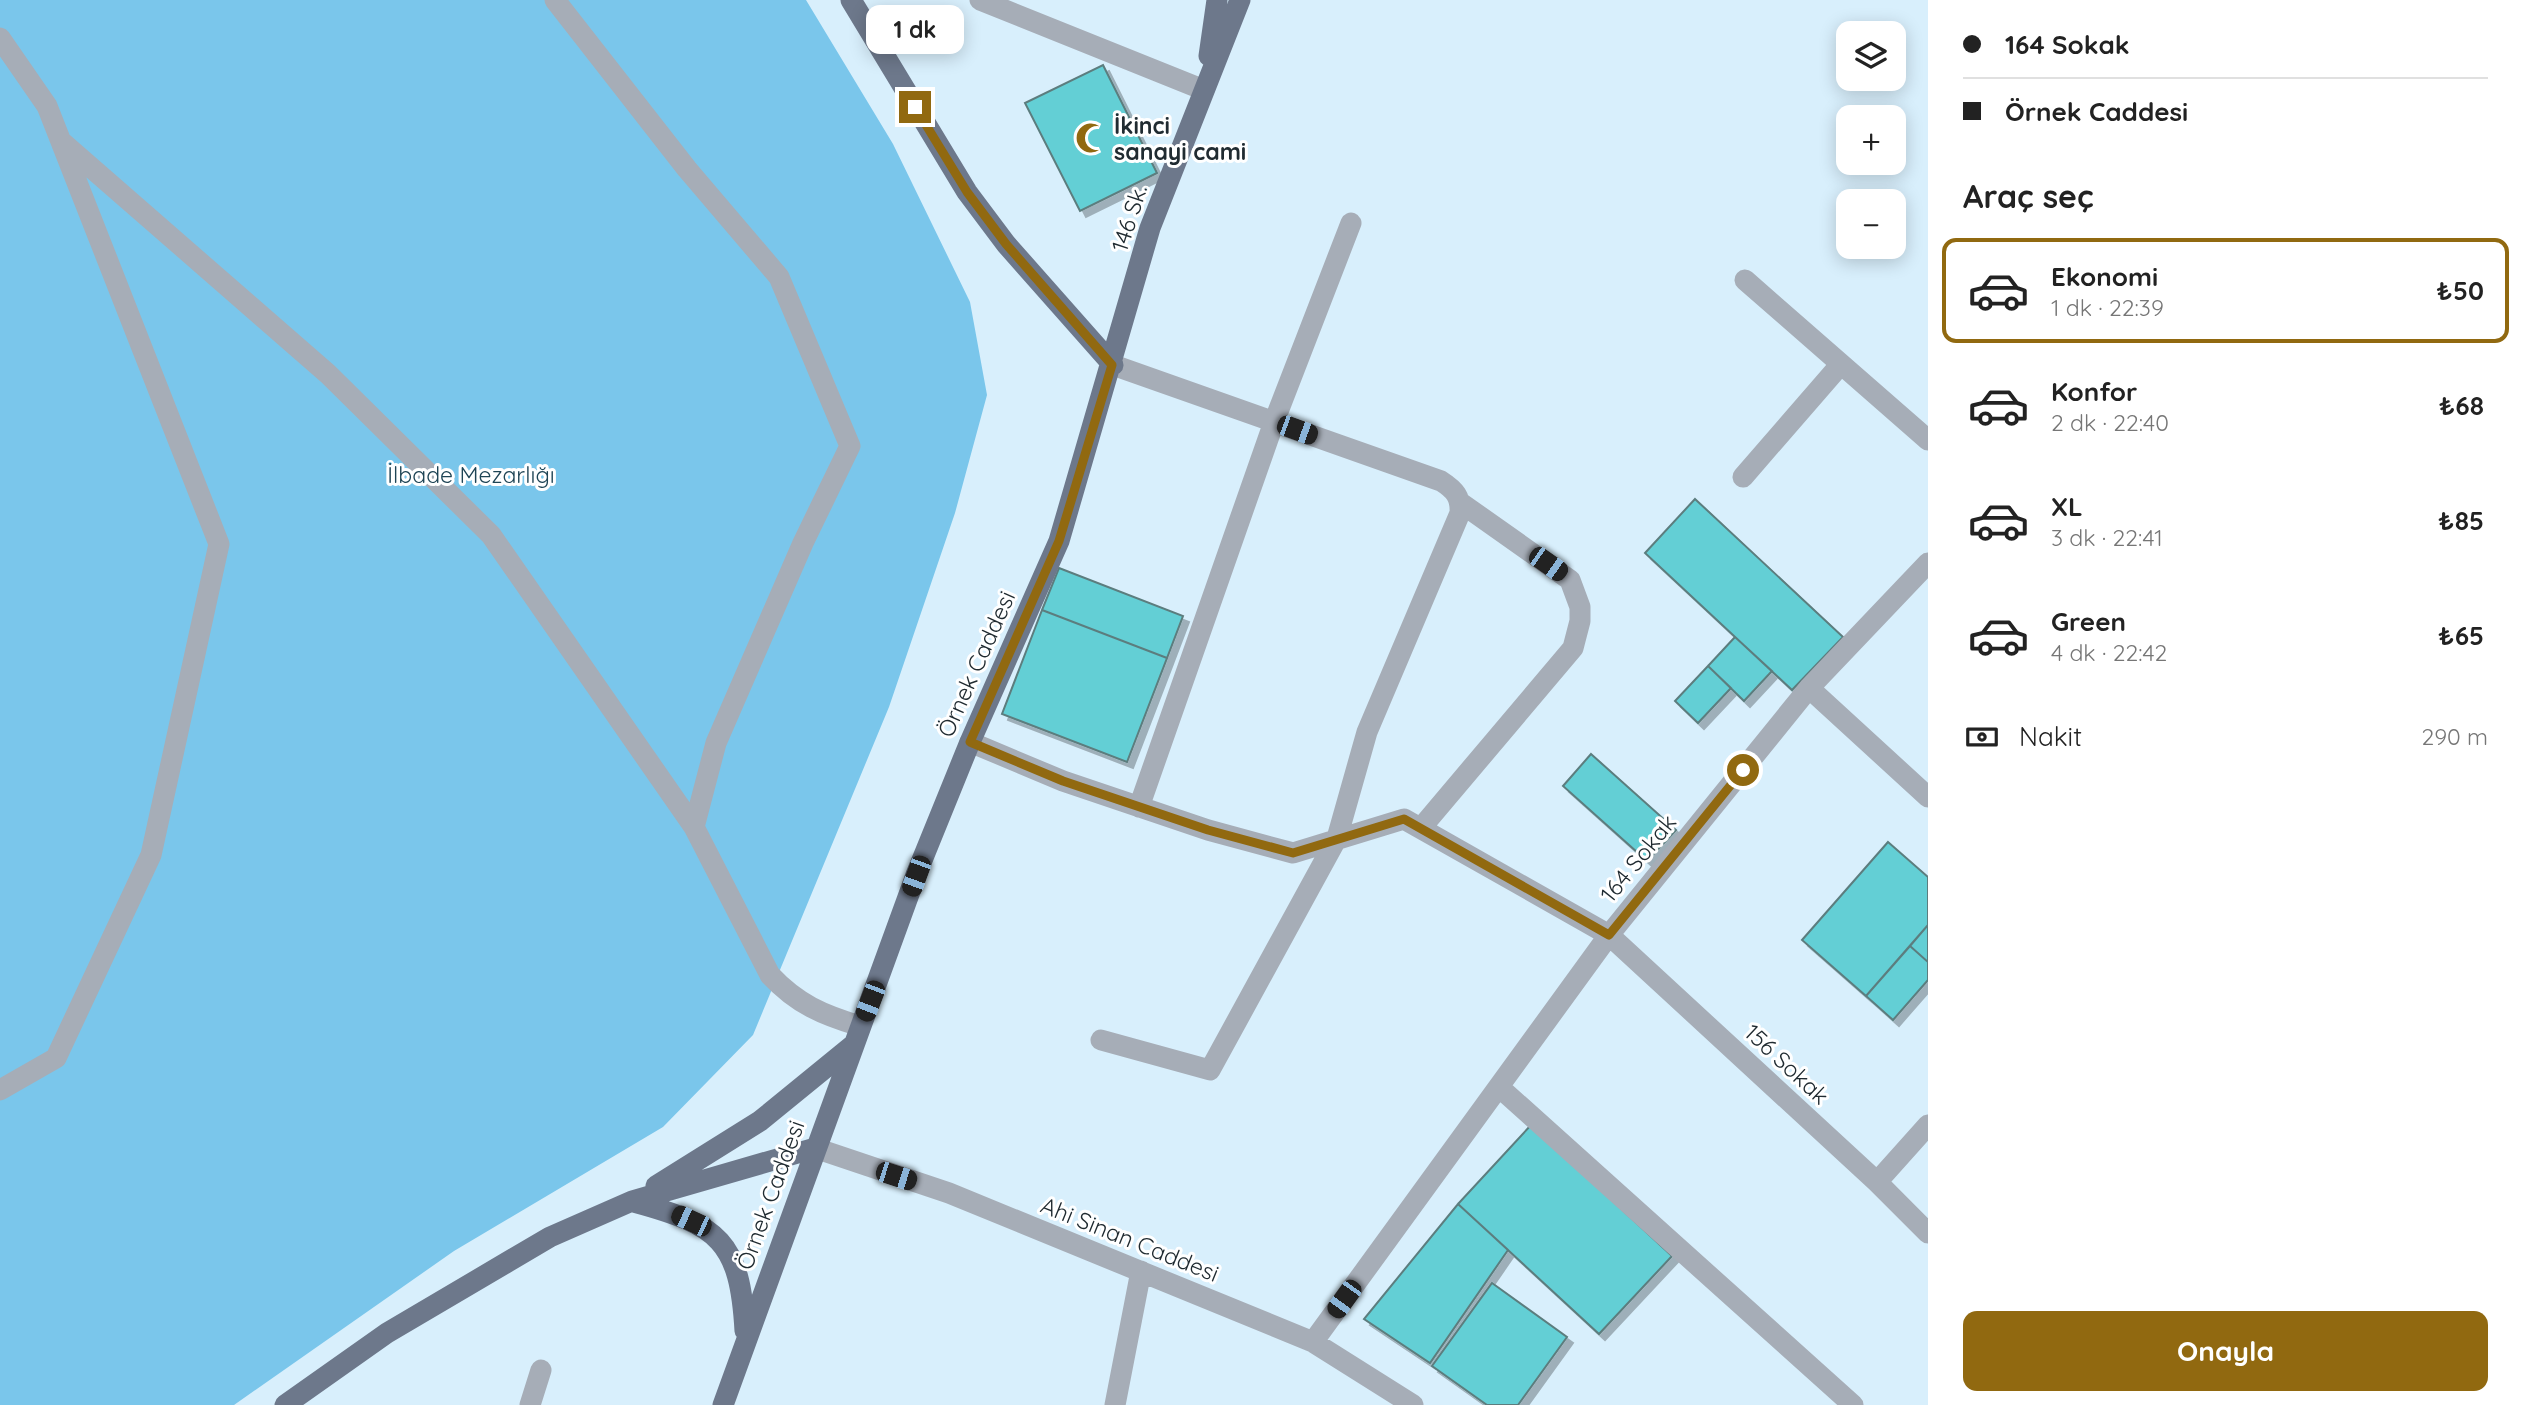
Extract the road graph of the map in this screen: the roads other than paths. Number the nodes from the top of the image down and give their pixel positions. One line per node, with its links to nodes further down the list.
1 (555, 0): 22 (street)
2 (850, 0): 12 (main road)
3 (980, 0): 7 (street)
4 (1217, 0): 7 (main road)
5 (1240, 0): 7 (main road)
6 (0, 37): 8 (street)
7 (1204, 90): 12 (main road, 146 Sk.)
8 (60, 140): 22 (street); 29 (street)
9 (1351, 223): 13 (street)
10 (1745, 280): 11 (street)
11 (1841, 364): 14 (street); 15 (street)
12 (1112, 365): 13 (street); 19 (main road, Örnek Caddesi)
13 (1273, 422): 16 (street); 21 (street)
14 (1928, 440)
15 (1743, 477)
16 (1461, 503): 23 (street); 24 (street)
17 (1923, 576): 18 (street, 164 Sokak)
18 (1809, 688): 20 (street); 25 (street, 164 Sokak)
19 (970, 742): 21 (street); 26 (main road, Örnek Caddesi)
20 (1928, 797)
21 (1139, 807): 24 (street)
22 (694, 827): 26 (street)
23 (1421, 828): 24 (street); 25 (street, 156 Sokak)
24 (1337, 838): 27 (street)
25 (1609, 935): 28 (street, 164 Sokak); 32 (street, 156 Sokak)
26 (857, 1035): 31 (main road, Örnek Caddesi); 33 (main road)
27 (1101, 1040)
28 (1499, 1087): 37 (street, 164 Sokak); 44 (street)
29 (0, 1090)
30 (1928, 1125): 32 (street)
31 (815, 1148): 33 (main road); 35 (street, Ahi Sinan Caddesi); 36 (main road, Örnek Caddesi)
32 (1877, 1182): 34 (street, 156 Sokak)
33 (632, 1201): 36 (main road); 39 (main road)
34 (1928, 1233)
35 (1141, 1271): 37 (street, Ahi Sinan Caddesi); 42 (street)
36 (746, 1340): 41 (main road, Örnek Caddesi)
37 (1313, 1342): 43 (street, Ahi Sinan Caddesi)
38 (541, 1370): 40 (street)
39 (285, 1405)
40 (530, 1405)
41 (723, 1405)
42 (1115, 1405)
43 (1413, 1405)
44 (1853, 1405)

